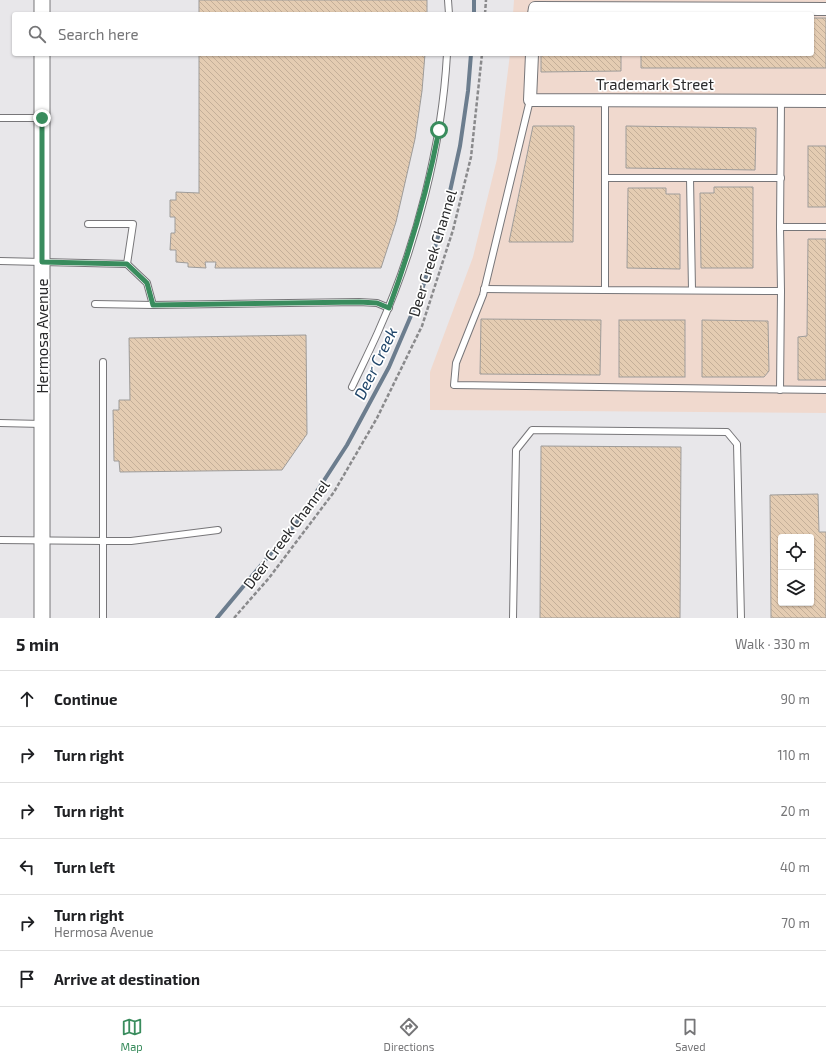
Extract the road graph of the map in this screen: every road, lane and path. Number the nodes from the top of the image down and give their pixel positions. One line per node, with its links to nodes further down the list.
1 (42, 0): 5 (street)
2 (448, 0): 6 (lane)
3 (486, 0): 7 (path)
4 (826, 9): 8 (street)
5 (42, 12)
6 (449, 12)
7 (485, 12)
8 (534, 12)
9 (42, 56): 18 (street, Hermosa Avenue)
10 (447, 56): 34 (lane)
11 (482, 56): 47 (path, Deer Creek Channel)
12 (532, 56): 13 (street)
13 (530, 100): 14 (street, Trademark Street); 28 (lane)
14 (605, 100): 15 (street, Trademark Street); 19 (lane)
15 (782, 101): 16 (street, Trademark Street); 21 (lane)
16 (826, 101)
17 (0, 118): 18 (lane)
18 (42, 118): 26 (street, Hermosa Avenue)
19 (605, 178): 20 (lane); 29 (lane)
20 (690, 178): 21 (lane); 30 (lane)
21 (781, 178): 23 (lane)
22 (88, 224): 27 (lane)
23 (780, 227): 24 (lane); 31 (lane)
24 (826, 227)
25 (0, 261): 26 (lane)
26 (42, 262): 27 (lane); 40 (street, Hermosa Avenue)
27 (127, 264): 33 (lane)
28 (484, 289): 29 (lane); 37 (lane)
29 (605, 290): 30 (lane)
30 (692, 290): 31 (lane)
31 (781, 291): 37 (lane)
32 (95, 304): 33 (lane)
33 (153, 305): 34 (lane)
34 (389, 308): 36 (lane)
35 (103, 362): 44 (lane)
36 (352, 387)
37 (780, 390): 38 (lane)
38 (826, 390)
39 (0, 423): 40 (lane)
40 (42, 424): 43 (street, Hermosa Avenue)
41 (218, 530): 44 (lane)
42 (0, 540): 43 (lane)
43 (42, 541): 44 (lane); 45 (street, Hermosa Avenue)
44 (103, 541): 46 (lane)
45 (42, 618)
46 (103, 618)
47 (234, 618)
48 (513, 618): 49 (lane)
49 (741, 618)

